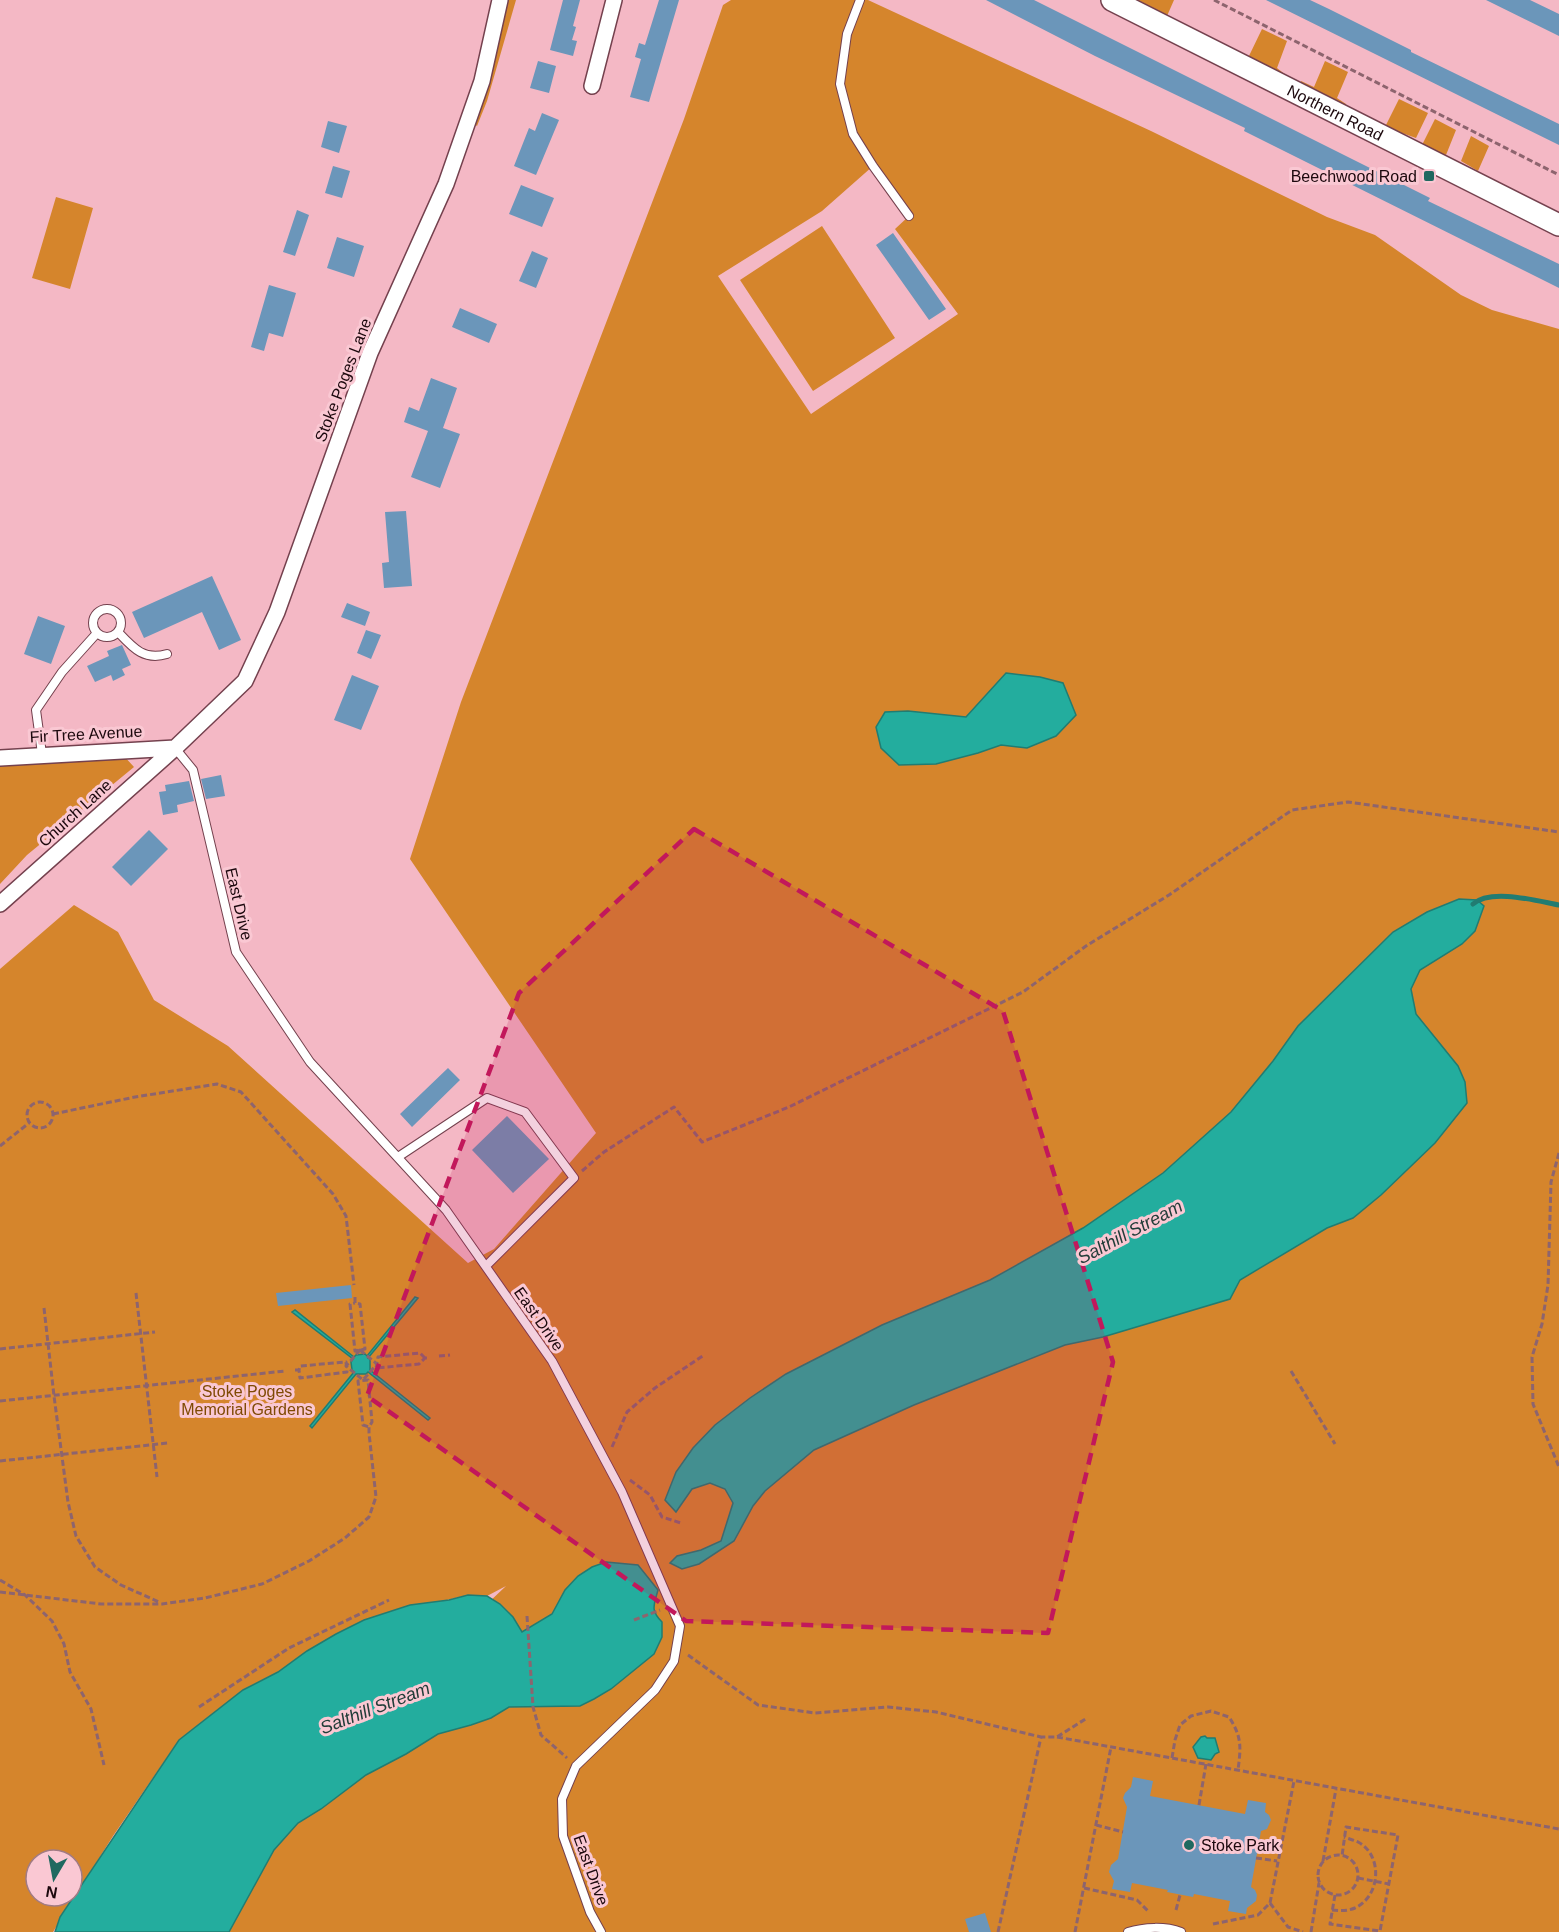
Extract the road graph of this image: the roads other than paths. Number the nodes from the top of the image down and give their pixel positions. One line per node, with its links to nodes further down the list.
1 (500, 0): 11 (street, Stoke Poges Lane)
2 (614, 0): 5 (street)
3 (860, 0): 6 (lane)
4 (1112, 0): 7 (street, Northern Road)
5 (592, 86)
6 (909, 216)
7 (1559, 225)
8 (118, 632): 9 (lane); 9 (lane); 10 (lane)
9 (97, 633): 12 (lane)
10 (167, 654)
11 (175, 748): 12 (street, Fir Tree Avenue); 14 (street, Church Lane); 15 (lane, East Drive)
12 (42, 754): 13 (street, Fir Tree Avenue)
13 (0, 758)
14 (0, 904)
15 (398, 1157): 16 (lane, East Drive); 16 (lane)
16 (486, 1266): 17 (lane, East Drive)
17 (601, 1932)
18 (1128, 1932): 19 (lane)
19 (1181, 1932)

